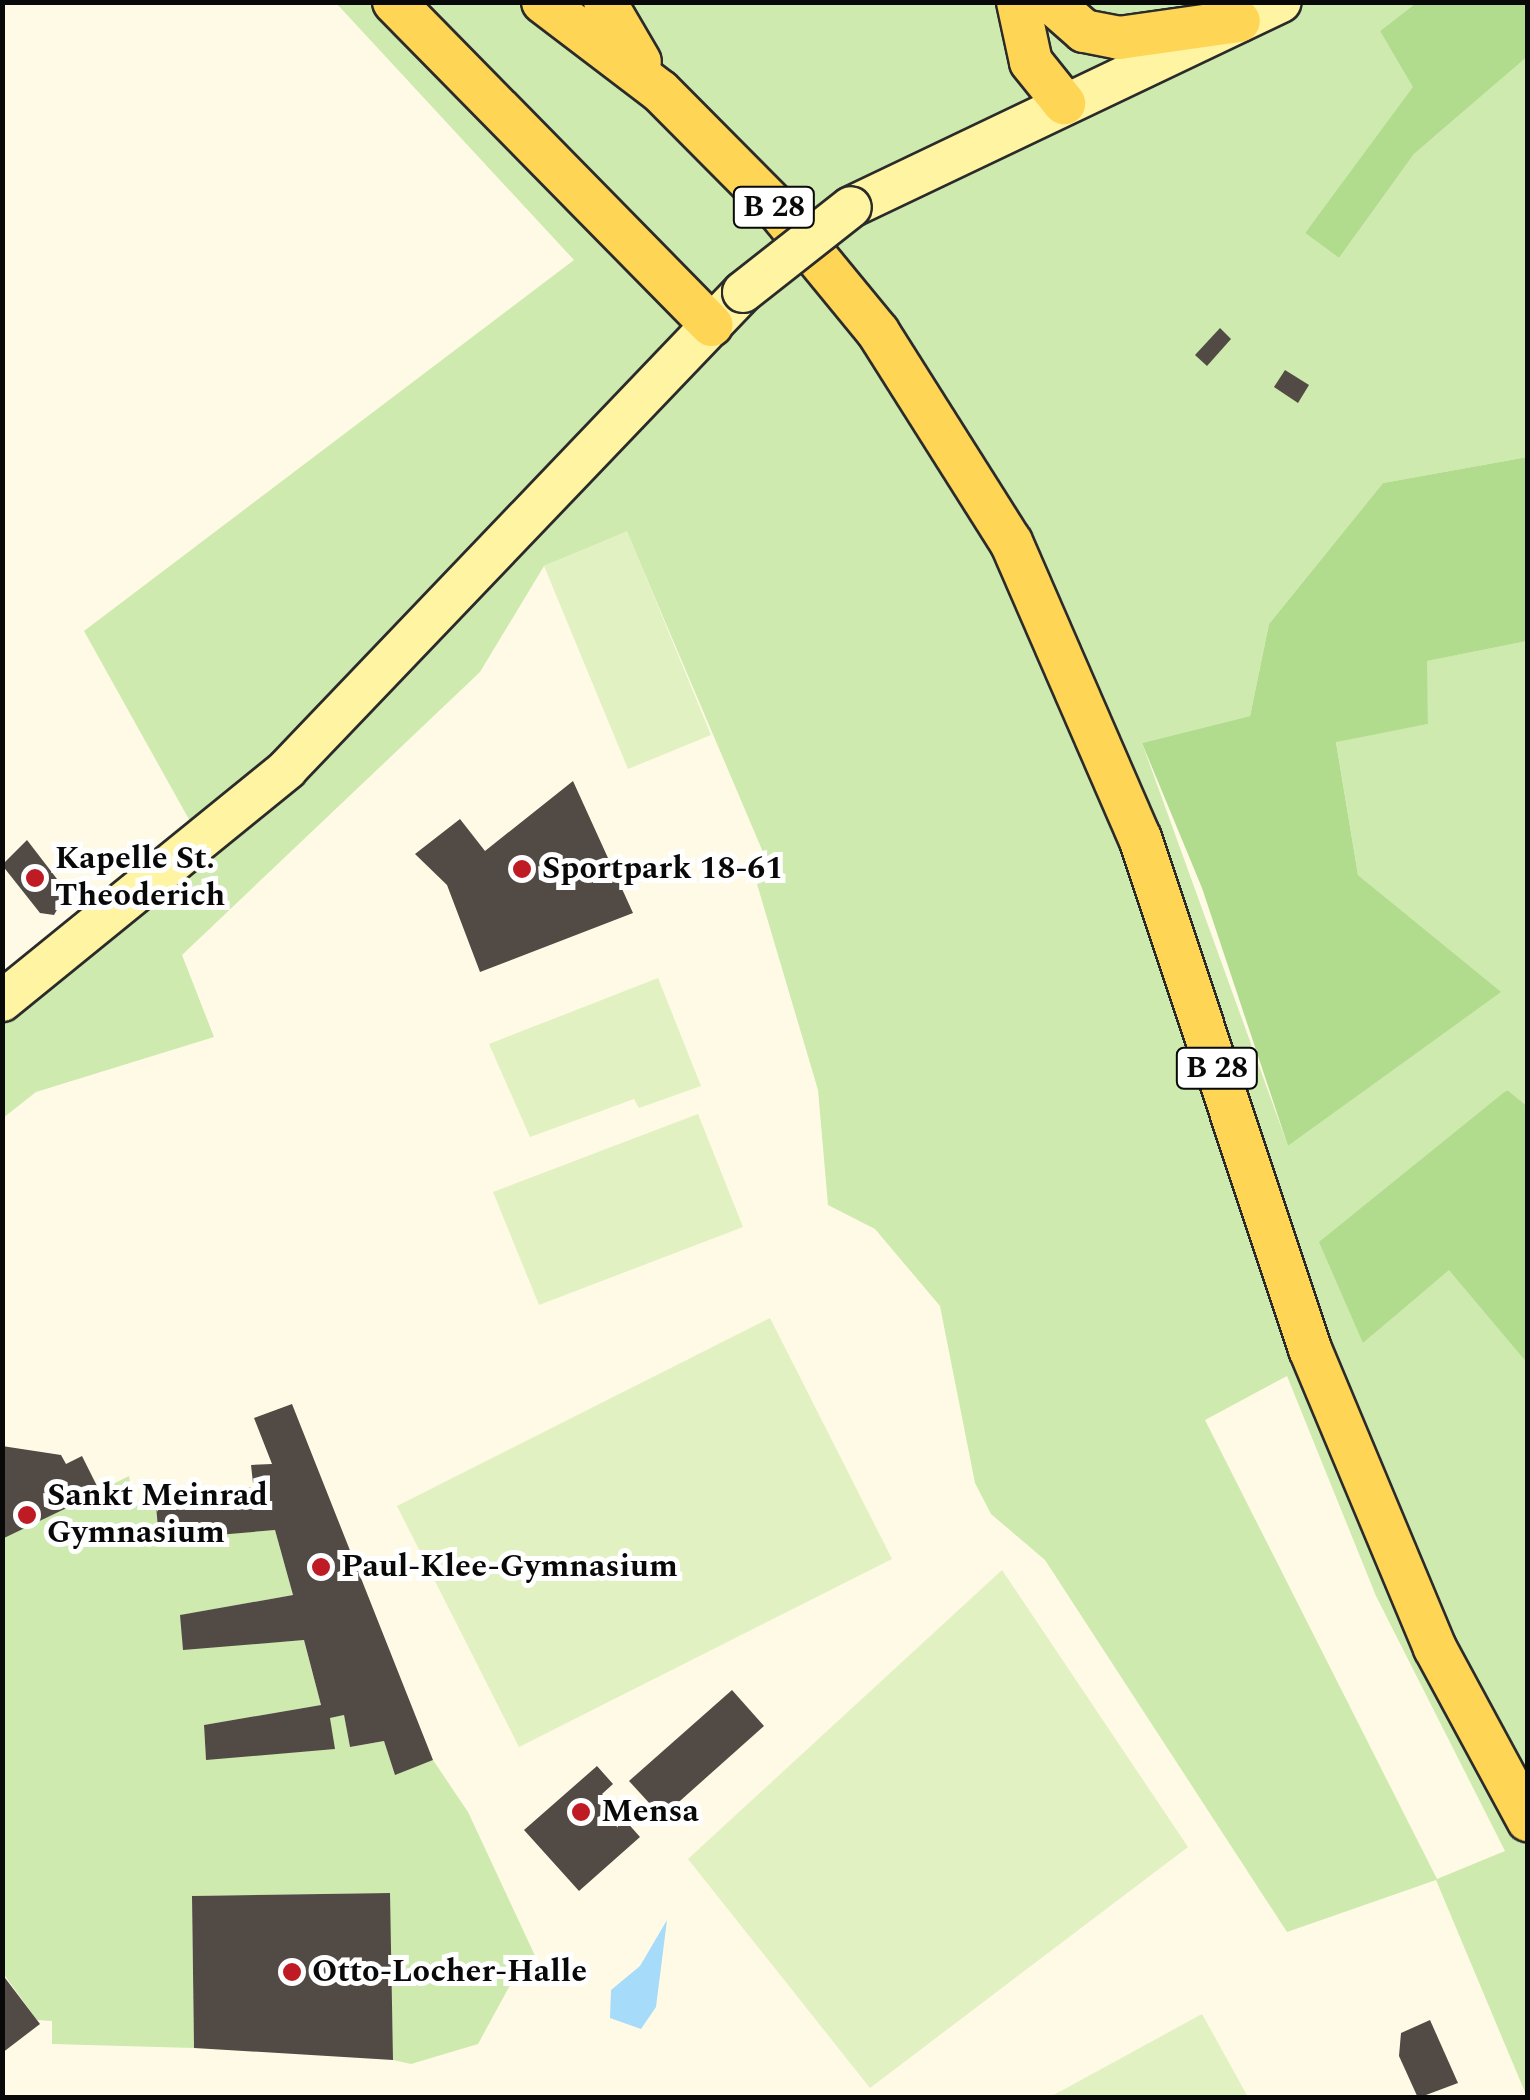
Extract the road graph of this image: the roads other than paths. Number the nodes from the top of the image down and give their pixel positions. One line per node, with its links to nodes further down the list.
1 (394, 2): 10 (main road)
2 (606, 2): 8 (main road)
3 (1018, 2): 9 (main road)
4 (1048, 2): 7 (main road); 9 (main road)
5 (1281, 2): 7 (street)
6 (544, 3): 8 (main road, B 28)
7 (1239, 21): 9 (street)
8 (660, 92): 12 (main road, B 28)
9 (1064, 103): 10 (street, bridge)
10 (711, 325): 11 (street)
11 (16, 991)
12 (1528, 1820)

